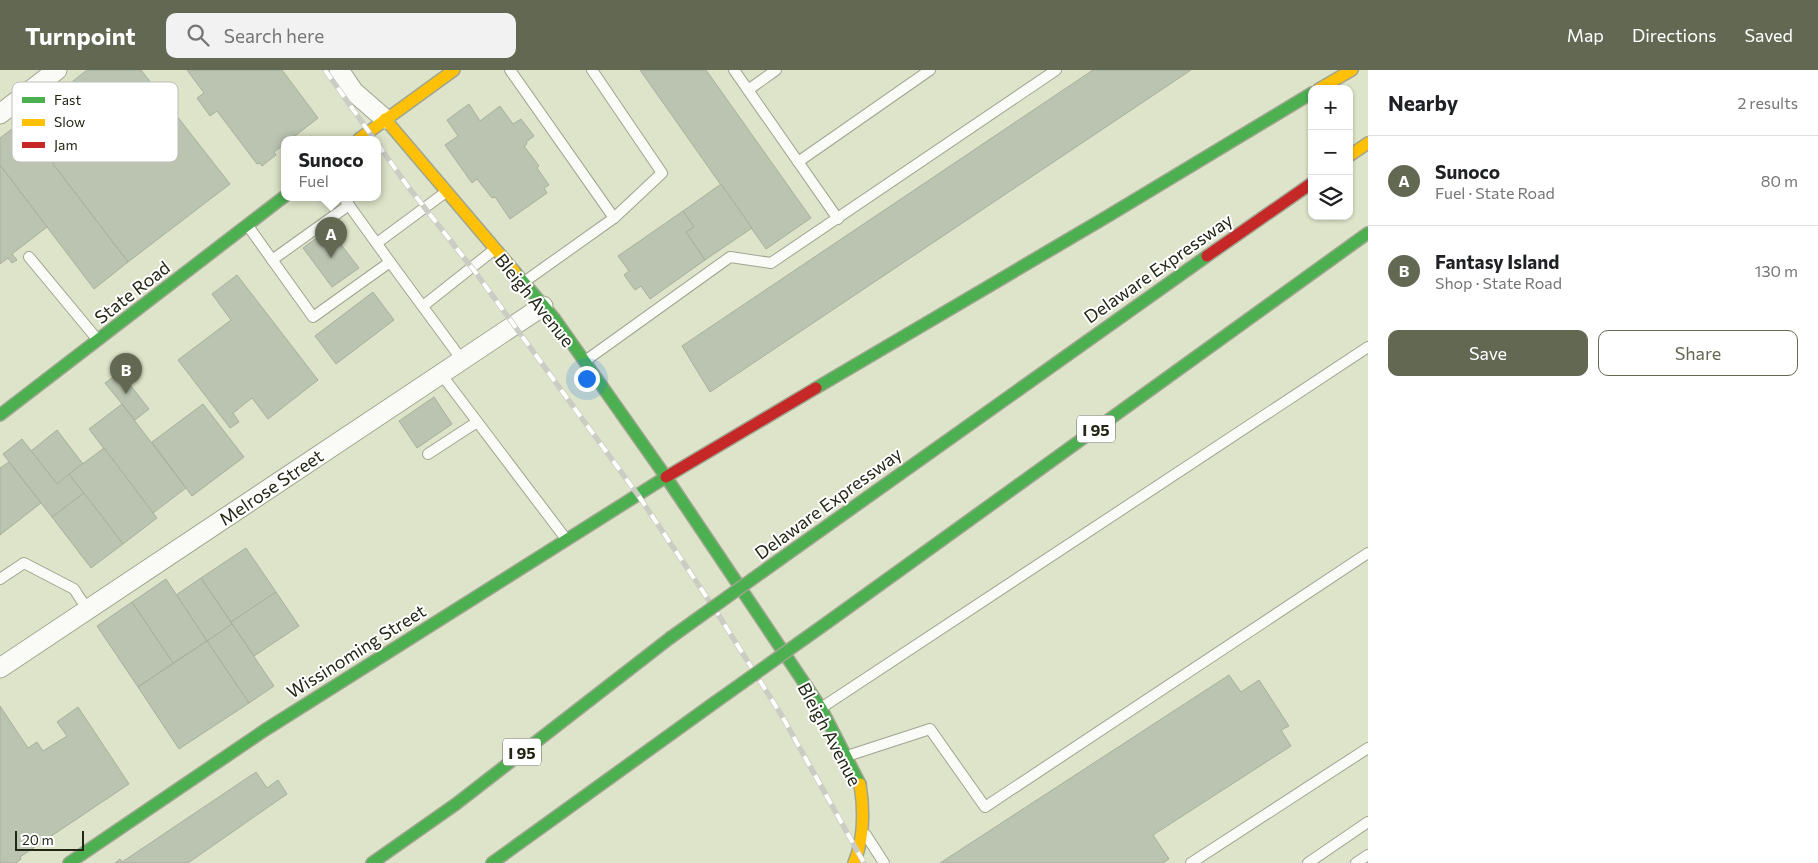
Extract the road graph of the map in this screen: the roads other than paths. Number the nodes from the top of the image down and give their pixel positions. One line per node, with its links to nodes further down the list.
1 (57, 70): 11 (street)
2 (339, 70): 17 (street, Bleigh Avenue)
3 (454, 70): 17 (main road)
4 (510, 70): 26 (lane)
5 (592, 70): 26 (lane)
6 (734, 70): 13 (lane)
7 (776, 70): 13 (lane)
8 (930, 70): 21 (lane)
9 (1056, 70): 27 (lane)
10 (1352, 70): 12 (main road)
11 (41, 82)
12 (1326, 85)
13 (748, 90): 21 (lane)
14 (1308, 95): 46 (main road, Wissinoming Street)
15 (12, 105): 16 (street)
16 (0, 114)
17 (385, 119): 18 (main road); 23 (main road, Bleigh Avenue)
18 (363, 136)
19 (1368, 143): 20 (main road)
20 (1353, 153)
21 (798, 162): 27 (lane)
22 (1308, 186): 61 (main road, Delaware Expressway / I 95, bridge)
23 (446, 192): 30 (lane); 31 (main road, Bleigh Avenue)
24 (281, 199): 28 (main road, State Road)
25 (346, 201): 30 (lane); 33 (lane)
26 (614, 218): 35 (lane)
27 (838, 219): 41 (lane)
28 (247, 226): 33 (lane); 38 (main road, State Road)
29 (1366, 234): 52 (main road, I 95, bridge)
30 (377, 243): 34 (lane)
31 (495, 249): 35 (main road, Bleigh Avenue); 36 (lane)
32 (29, 257): 38 (lane)
33 (272, 260): 34 (lane)
34 (390, 262): 36 (lane)
35 (523, 282): 37 (main road, Bleigh Avenue)
36 (423, 306): 40 (lane)
37 (543, 306): 40 (street, Melrose Street); 41 (main road, Bleigh Avenue)
38 (98, 340): 43 (main road, State Road)
39 (1368, 347): 53 (lane)
40 (462, 360): 42 (street, Melrose Street)
41 (584, 361): 46 (main road, Bleigh Avenue)
42 (441, 374): 44 (lane); 50 (street, Melrose Street)
43 (0, 415)
44 (477, 422): 45 (lane); 47 (lane)
45 (428, 454)
46 (666, 477): 47 (main road, Wissinoming Street); 53 (main road, Bleigh Avenue)
47 (566, 540): 60 (main road, Wissinoming Street)
48 (1368, 553): 55 (lane)
49 (0, 579): 50 (lane)
50 (87, 609): 51 (street, Melrose Street)
51 (0, 668)
52 (714, 703): 56 (main road); 62 (main road, I 95)
53 (820, 708): 55 (main road, Bleigh Avenue)
54 (1368, 748): 65 (lane)
55 (846, 756): 58 (main road, Bleigh Avenue)
56 (592, 805)
57 (1368, 822): 66 (lane)
58 (861, 828): 63 (main road, Bleigh Avenue); 64 (lane)
59 (1368, 855): 67 (lane)
60 (69, 863)
61 (372, 863)
62 (492, 863)
63 (854, 863)
64 (884, 863)
65 (1191, 863)
66 (1308, 863)
67 (1356, 863)

